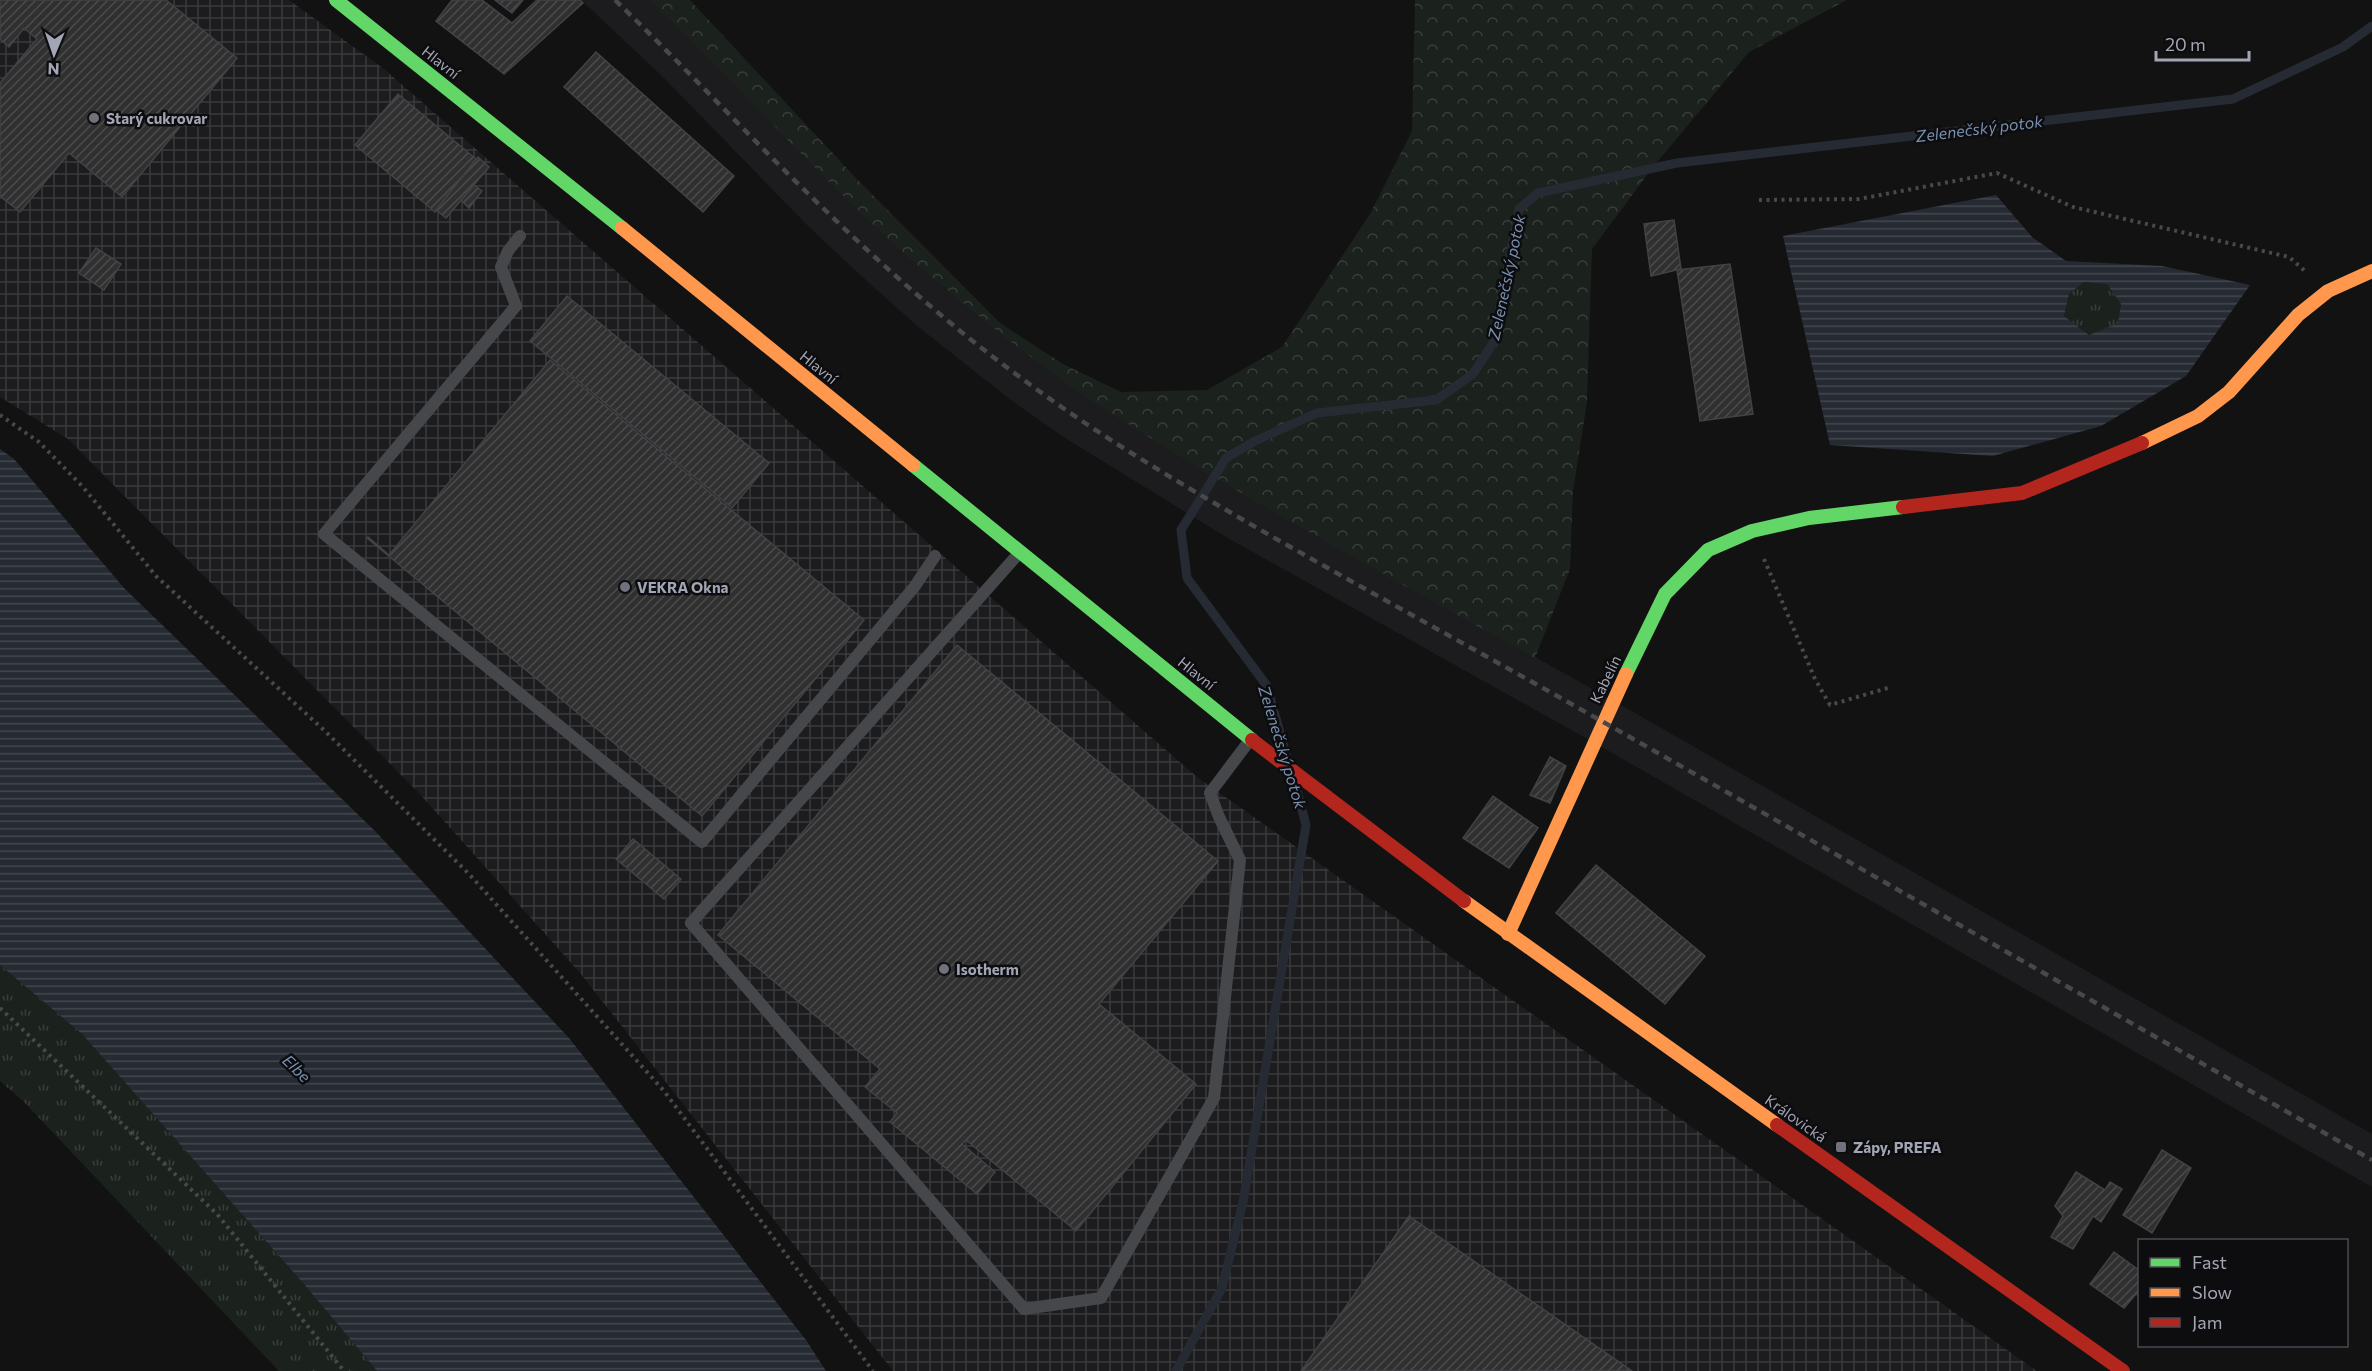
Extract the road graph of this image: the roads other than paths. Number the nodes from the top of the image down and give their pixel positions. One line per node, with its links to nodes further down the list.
1 (336, 0): 4 (main road, Hlavní)
2 (520, 236): 5 (lane)
3 (2372, 271): 8 (main road, Kabelín)
4 (1021, 552): 6 (main road, Hlavní); 6 (lane)
5 (935, 556)
6 (1251, 738): 7 (main road, Hlavní)
7 (1349, 813): 8 (main road, Královická)
8 (1508, 934): 9 (main road, Královická)
9 (2123, 1371)

